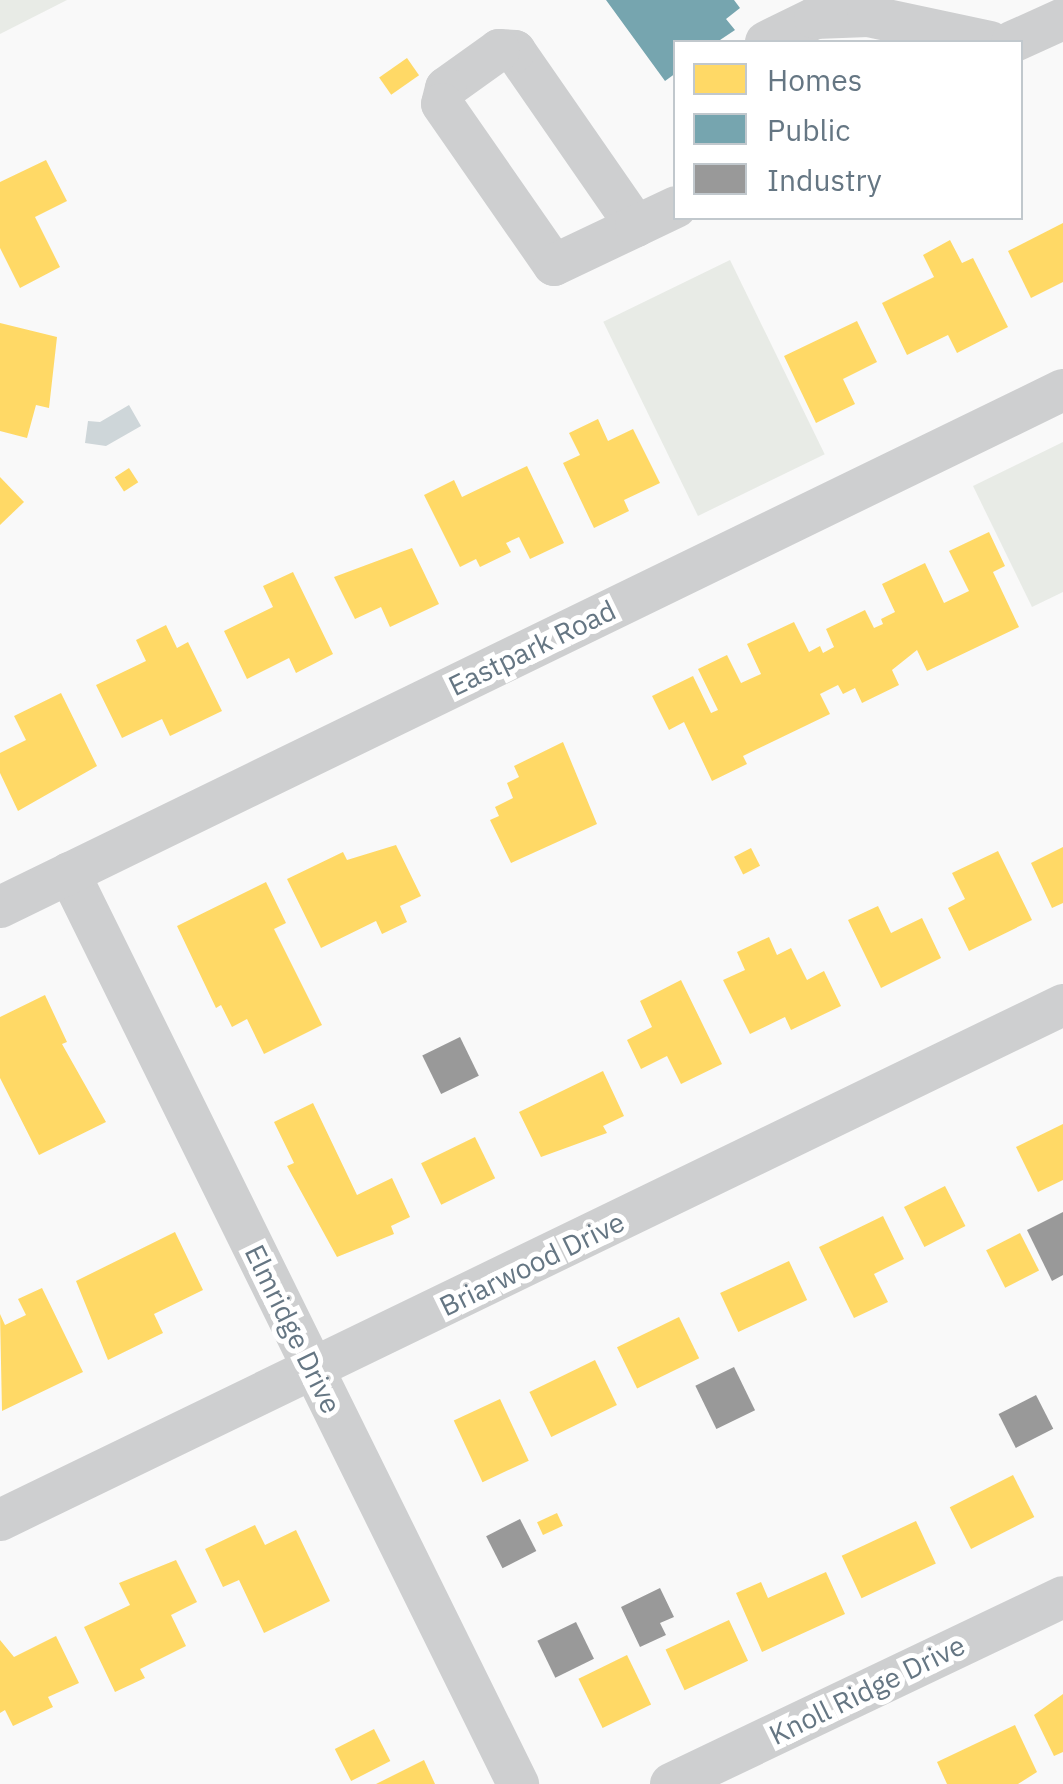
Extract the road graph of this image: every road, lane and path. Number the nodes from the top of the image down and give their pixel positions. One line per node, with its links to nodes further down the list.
1 (1063, 19): 4 (street)
2 (770, 40): 3 (street)
3 (981, 40)
4 (1016, 40)
5 (673, 208): 6 (street)
6 (636, 226): 6 (street)
7 (1063, 390): 8 (street, Eastpark Road)
8 (69, 873): 9 (street, Eastpark Road); 11 (street, Elmridge Drive)
9 (0, 906)
10 (1063, 1005): 11 (street, Briarwood Drive)
11 (314, 1371): 12 (street, Briarwood Drive); 14 (street, Elmridge Drive)
12 (0, 1520)
13 (1063, 1597): 15 (street, Knoll Ridge Drive)
14 (518, 1784)
15 (671, 1784)

